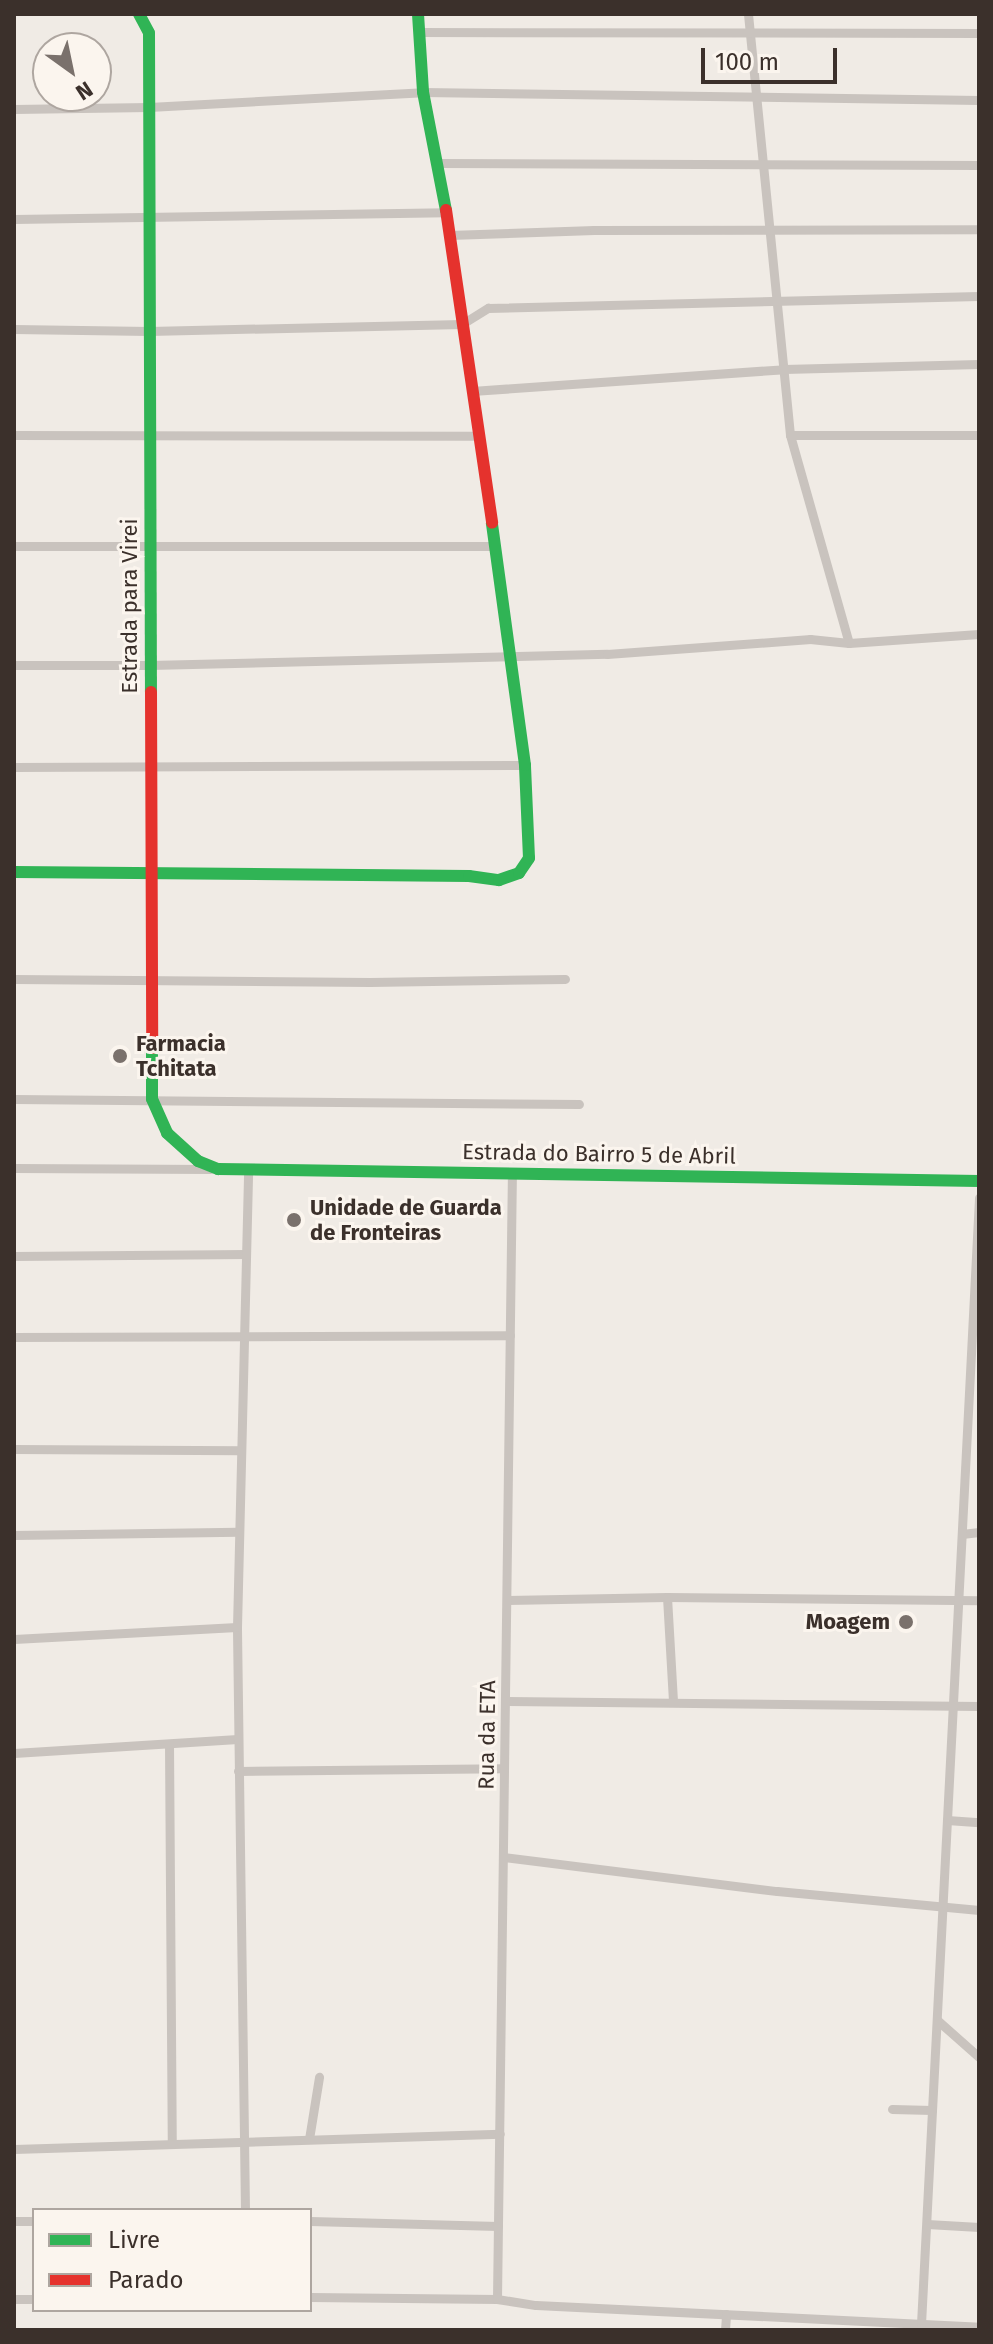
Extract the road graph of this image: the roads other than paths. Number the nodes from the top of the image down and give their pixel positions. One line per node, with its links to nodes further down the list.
1 (139, 14): 6 (street, Estrada para Virei)
2 (149, 14): 6 (street)
3 (418, 14): 5 (street)
4 (748, 14): 7 (street)
5 (419, 32): 7 (street); 9 (street)
6 (149, 33): 12 (street, Estrada para Virei)
7 (750, 33): 8 (street); 10 (street)
8 (979, 33)
9 (423, 92): 10 (street); 12 (street); 15 (street)
10 (754, 95): 11 (street); 14 (street)
11 (979, 100)
12 (149, 107): 13 (street); 18 (street, Estrada para Virei)
13 (14, 109)
14 (763, 162): 15 (street); 16 (street); 21 (street)
15 (439, 163): 17 (street)
16 (979, 165)
17 (446, 212): 18 (street); 22 (street)
18 (149, 216): 19 (street); 27 (street, Estrada para Virei)
19 (14, 219)
20 (979, 229): 21 (street)
21 (770, 231): 22 (street); 24 (street)
22 (449, 235): 25 (street)
23 (979, 296): 24 (street)
24 (777, 298): 25 (street); 29 (street)
25 (462, 324): 27 (street); 30 (street)
26 (14, 329): 27 (street)
27 (149, 331): 32 (street, Estrada para Virei)
28 (979, 364): 29 (street)
29 (784, 369): 30 (street); 33 (street)
30 (472, 391): 35 (street)
31 (14, 435): 32 (street)
32 (150, 435): 35 (street); 38 (street, Estrada para Virei)
33 (790, 435): 34 (street); 40 (street)
34 (979, 435)
35 (479, 436): 37 (street)
36 (14, 546): 38 (street)
37 (495, 546): 38 (street); 41 (street)
38 (150, 547): 43 (street, Estrada para Virei)
39 (979, 634): 40 (street)
40 (849, 643): 41 (street)
41 (511, 656): 43 (street); 44 (street)
42 (14, 665): 43 (street)
43 (150, 665): 46 (street, Estrada para Virei)
44 (525, 765): 46 (street); 48 (street)
45 (14, 767): 46 (street)
46 (151, 767): 48 (street, Estrada para Virei)
47 (14, 872): 48 (street)
48 (151, 872): 51 (street, Estrada para Virei)
49 (14, 979): 51 (street)
50 (565, 979): 51 (street)
51 (151, 980): 53 (street, Estrada para Virei)
52 (14, 1099): 53 (street)
53 (152, 1099): 54 (street); 56 (street, Estrada para Virei)
54 (579, 1104)
55 (14, 1168): 56 (street)
56 (218, 1169): 57 (street, Estrada do Bairro 5 de Abril)
57 (248, 1170): 58 (street, Estrada do Bairro 5 de Abril); 61 (street)
58 (512, 1172): 59 (street, Estrada do Bairro 5 de Abril); 64 (street, Rua da ETA)
59 (979, 1181)
60 (979, 1197): 63 (street)
61 (246, 1254): 62 (street); 66 (street)
62 (14, 1256)
63 (977, 1292): 67 (street)
64 (510, 1335): 66 (street); 77 (street, Rua da ETA)
65 (14, 1337): 66 (street)
66 (244, 1338): 69 (street)
67 (974, 1383): 71 (street)
68 (14, 1449): 69 (street)
69 (241, 1450): 72 (street)
70 (979, 1459): 71 (street)
71 (966, 1460): 74 (street)
72 (238, 1532): 75 (street); 80 (street)
73 (979, 1532): 74 (street)
74 (962, 1534): 78 (street)
75 (14, 1535)
76 (667, 1597): 77 (street); 78 (street); 83 (street)
77 (507, 1600): 82 (street, Rua da ETA)
78 (958, 1600): 79 (street); 84 (street)
79 (979, 1600)
80 (237, 1627): 81 (street); 86 (street)
81 (14, 1639)
82 (505, 1701): 83 (street); 89 (street, Rua da ETA)
83 (673, 1702): 84 (street)
84 (953, 1705): 85 (street); 91 (street)
85 (979, 1706)
86 (238, 1739): 87 (street); 90 (street)
87 (169, 1744): 88 (street); 104 (street)
88 (14, 1753)
89 (504, 1768): 90 (street); 93 (street, Rua da ETA)
90 (238, 1771): 103 (street)
91 (947, 1820): 92 (street); 94 (street)
92 (979, 1822)
93 (503, 1857): 94 (street); 101 (street, Rua da ETA)
94 (943, 1909): 95 (street); 96 (street)
95 (979, 1910)
96 (937, 2020): 97 (street); 100 (street)
97 (979, 2057)
98 (319, 2077): 102 (street)
99 (892, 2109): 100 (street)
100 (932, 2110): 108 (street)
101 (500, 2134): 102 (street); 109 (street, Rua da ETA)
102 (309, 2139): 103 (street)
103 (244, 2140): 104 (street); 106 (street)
104 (172, 2144): 105 (street)
105 (14, 2149)
106 (245, 2208)
107 (312, 2221): 109 (street)
108 (927, 2224): 110 (street); 114 (street)
109 (498, 2226): 112 (street, Rua da ETA)
110 (979, 2227)
111 (312, 2297): 112 (street)
112 (497, 2299): 113 (street)
113 (726, 2314): 114 (street); 116 (street)
114 (921, 2324): 115 (street)
115 (979, 2327)
116 (725, 2330)

